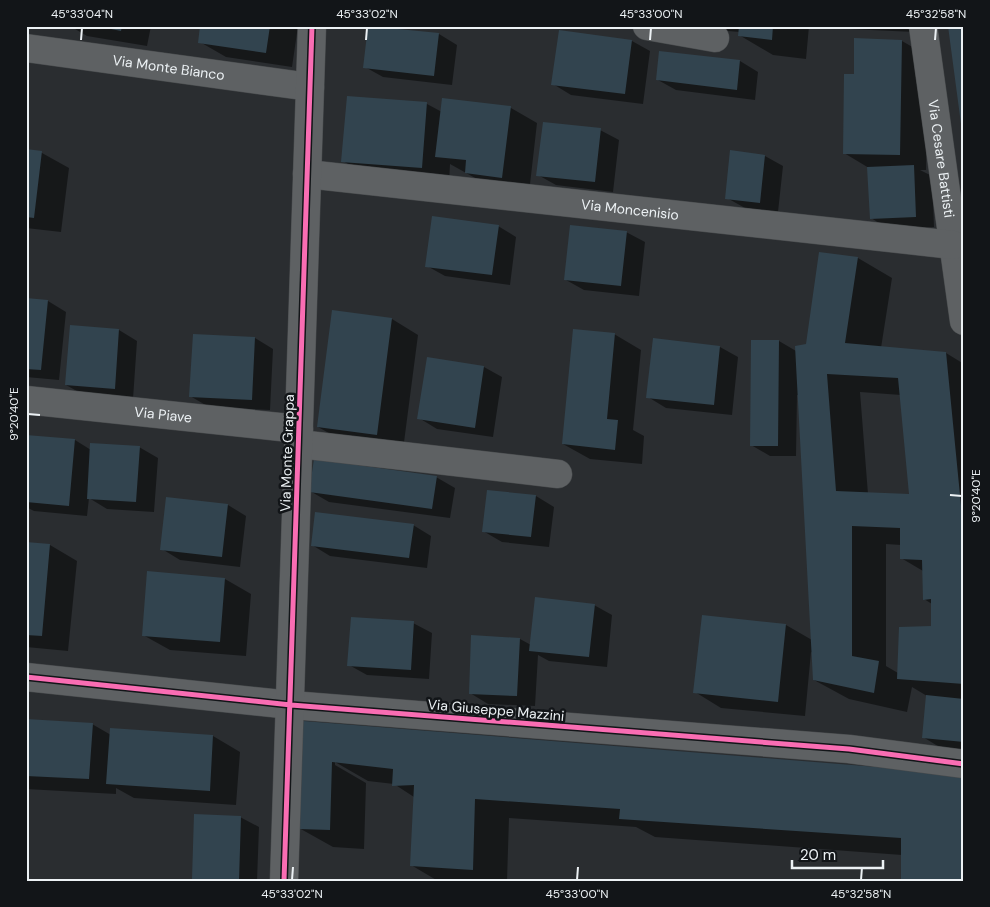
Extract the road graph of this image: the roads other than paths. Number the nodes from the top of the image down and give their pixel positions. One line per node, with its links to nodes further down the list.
1 (312, 26): 6 (street, Via Monte Grappa)
2 (647, 26): 4 (street)
3 (923, 26): 8 (street, Via Cesare Battisti)
4 (715, 38)
5 (26, 48): 6 (street, Via Monte Bianco)
6 (310, 87): 7 (street, Via Monte Grappa)
7 (307, 174): 8 (street, Via Moncenisio); 11 (street, Via Monte Grappa)
8 (953, 245): 9 (street, Via Cesare Battisti)
9 (964, 322)
10 (26, 400): 11 (street, Via Piave)
11 (299, 436): 12 (street, Via Piave); 14 (street, Via Monte Grappa)
12 (558, 474)
13 (26, 677): 14 (street, Via Giuseppe Mazzini)
14 (291, 704): 15 (street, Via Giuseppe Mazzini); 16 (street, Via Monte Grappa)
15 (964, 764)
16 (284, 881)

